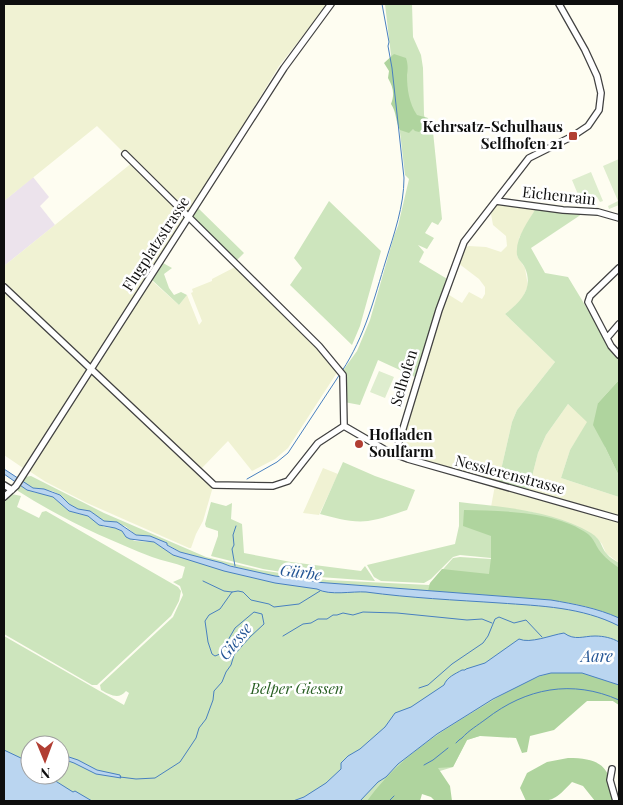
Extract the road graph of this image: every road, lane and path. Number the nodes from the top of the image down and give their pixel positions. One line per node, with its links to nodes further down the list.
1 (331, 4): 5 (street, Flugplatzstrasse)
2 (559, 4): 4 (street, Selhofen)
3 (125, 154): 5 (street)
4 (496, 201): 6 (street, Eichenrain); 14 (street, Selhofen)
5 (189, 216): 12 (street, Flugplatzstrasse); 13 (street)
6 (617, 216)
7 (619, 268): 10 (street)
8 (4, 288): 12 (street)
9 (619, 324): 10 (street)
10 (607, 338): 11 (street)
11 (619, 353)
12 (91, 369): 13 (street); 16 (street, Flugplatzstrasse)
13 (344, 426): 14 (street)
14 (395, 455): 18 (street, Nesslerenstrasse)
15 (4, 485): 16 (street)
16 (14, 488): 17 (street, Flugplatzstrasse)
17 (4, 497)
18 (619, 519)
19 (612, 769): 20 (street)
20 (616, 801)

